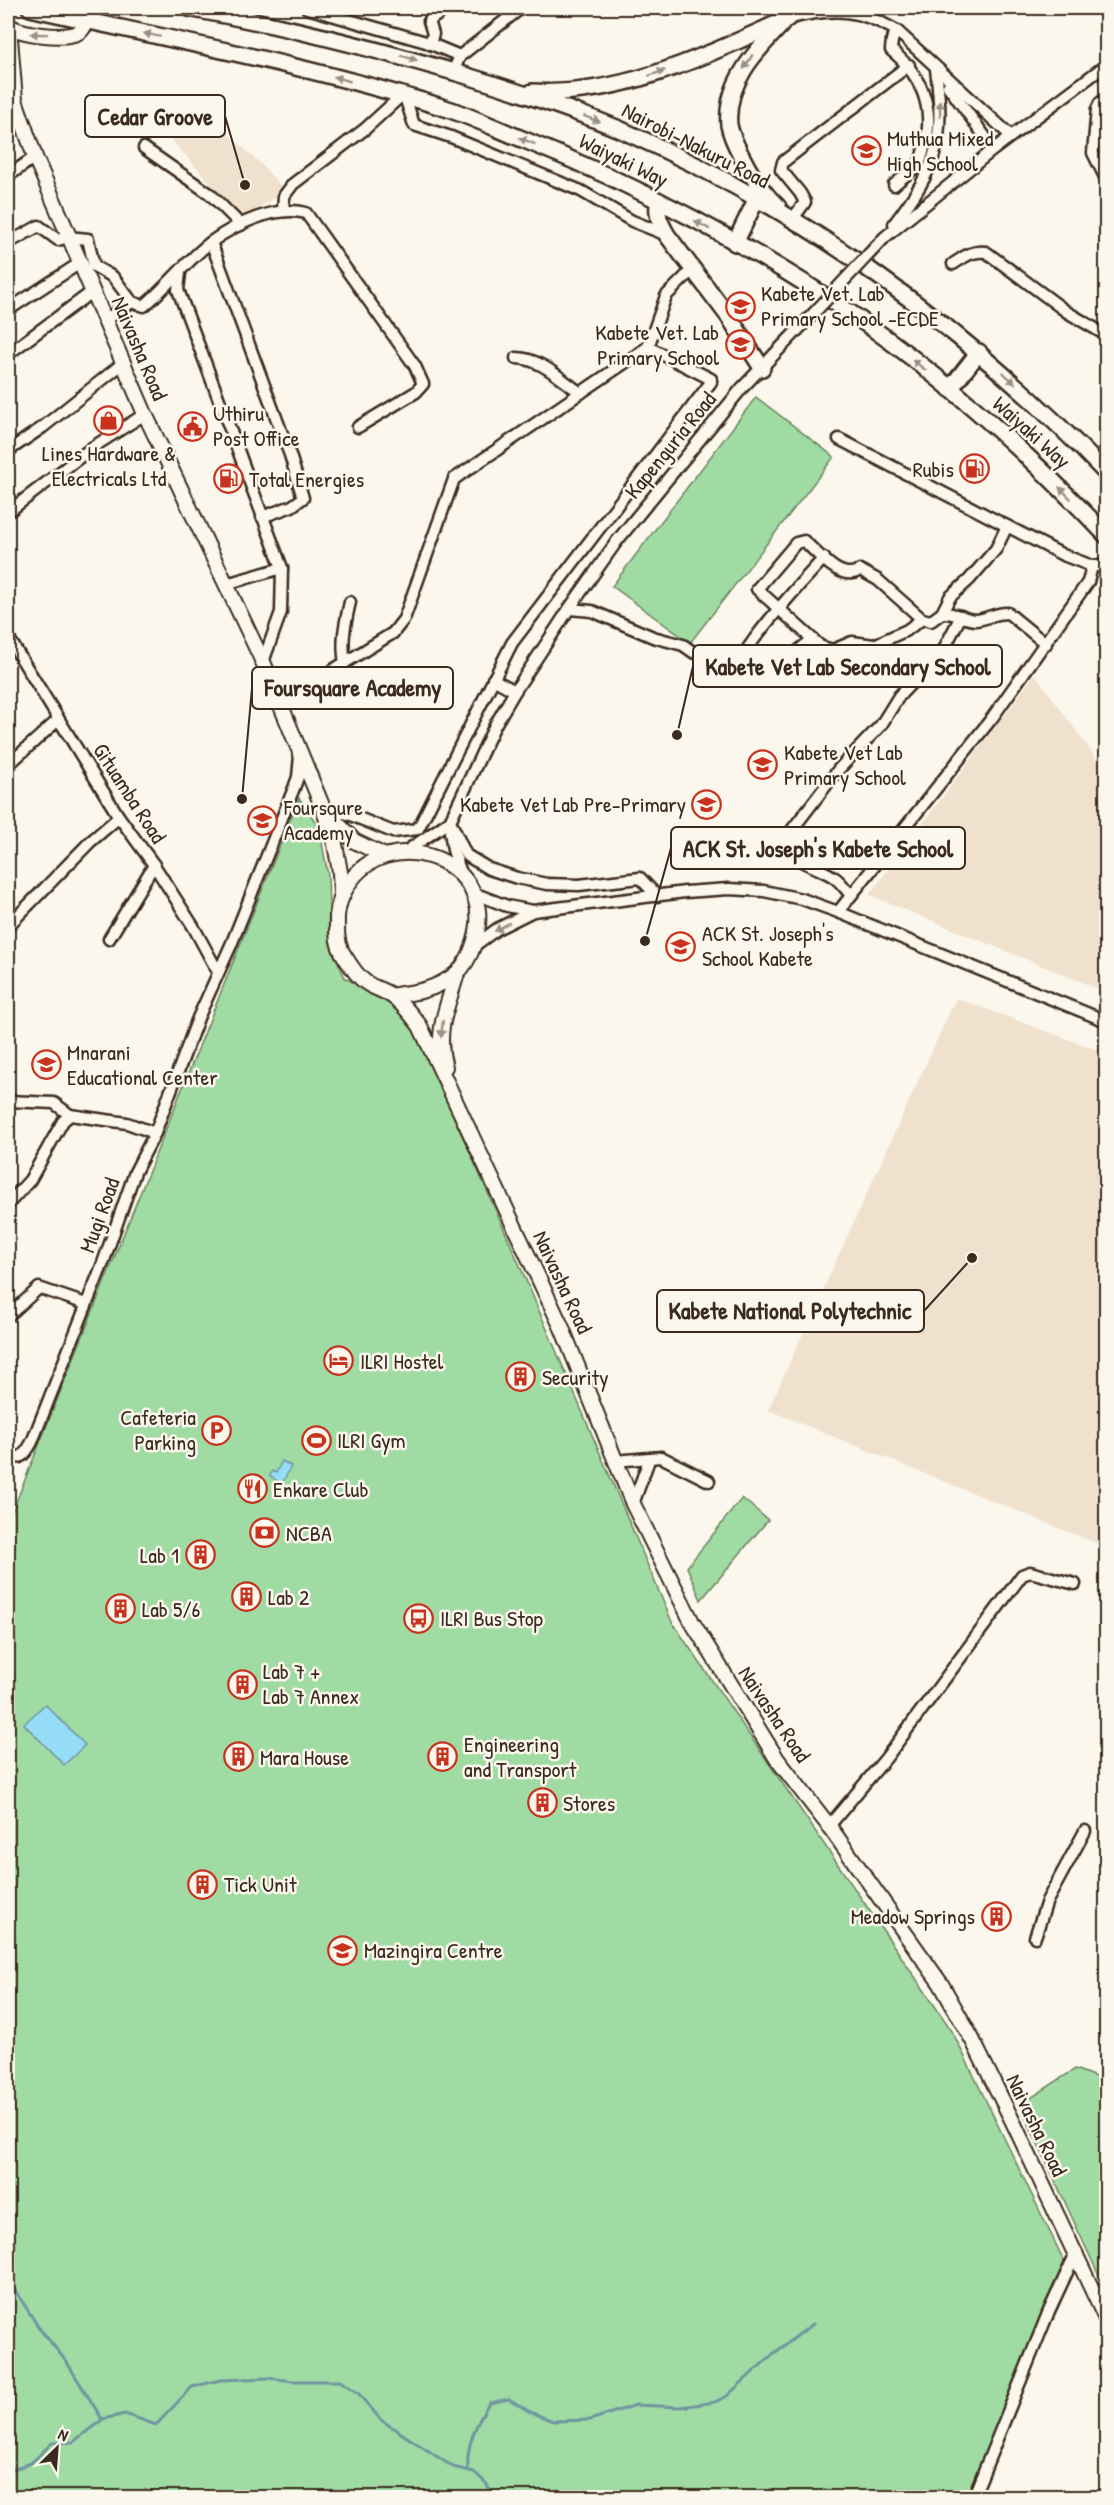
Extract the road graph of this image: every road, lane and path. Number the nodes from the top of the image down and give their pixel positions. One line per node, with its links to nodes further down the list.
1 (30, 8): 7 (highway, Waiyaki Way)
2 (188, 8): 15 (highway, Nairobi-Nakuru Road, one-way to 15)
3 (307, 8): 10 (street)
4 (447, 8): 10 (street)
5 (521, 8): 11 (street)
6 (787, 19): 9 (street); 16 (highway, one-way to 6); 30 (highway, one-way to 30)
7 (86, 20): 8 (main road, one-way to 8); 17 (highway, Waiyaki Way, one-way to 7)
8 (8, 25): 19 (main road, Naivasha Road)
9 (897, 31): 12 (street); 14 (street)
10 (430, 44): 11 (street)
11 (460, 56): 15 (street)
12 (909, 65): 26 (street); 30 (street)
13 (1107, 65): 20 (street, Kapenguria Road)
14 (936, 69): 20 (street); 22 (street); 34 (street, one-way to 14)
15 (453, 72): 16 (highway, Nairobi-Nakuru Road)
16 (517, 92): 27 (highway, Nairobi-Nakuru Road, one-way to 27)
17 (403, 96): 28 (highway, Waiyaki Way, one-way to 17); 29 (street); 32 (street)
18 (1107, 99): 25 (street)
19 (11, 100): 23 (main road, Naivasha Road)
20 (1011, 136): 22 (street, Kapenguria Road)
21 (144, 148): 31 (street)
22 (994, 149): 34 (street, Kapenguria Road)
23 (35, 157): 24 (street); 33 (main road, Naivasha Road)
24 (8, 176)
25 (1107, 179)
26 (894, 185)
27 (756, 200): 30 (highway, Nairobi-Nakuru Road); 37 (highway)
28 (659, 201): 32 (highway); 37 (highway, Waiyaki Way, one-way to 28)
29 (283, 211): 31 (street); 56 (street)
30 (792, 220): 48 (highway, Nairobi-Nakuru Road)
31 (241, 225): 35 (street)
32 (667, 235): 40 (highway)
33 (68, 237): 36 (street); 38 (main road, Naivasha Road); 43 (street)
34 (885, 237): 52 (street, Kapenguria Road, bridge)
35 (211, 242): 41 (street); 61 (street)
36 (8, 243)
37 (735, 243): 53 (highway, Waiyaki Way, one-way to 37)
38 (80, 263): 42 (main road, Naivasha Road); 44 (street)
39 (953, 264): 46 (street)
40 (694, 268): 47 (street); 52 (highway)
41 (180, 273): 43 (street); 61 (street)
42 (93, 291): 45 (main road, Naivasha Road); 49 (street)
43 (132, 302): 45 (street)
44 (8, 310)
45 (105, 320): 51 (main road, Naivasha Road)
46 (1107, 335)
47 (648, 347): 54 (street); 82 (street)
48 (979, 352): 53 (highway); 59 (highway, Nairobi-Nakuru Road, one-way to 59)
49 (8, 354)
50 (516, 358): 54 (street)
51 (122, 364): 55 (main road, Naivasha Road); 58 (street)
52 (762, 368): 70 (street, Kapenguria Road)
53 (950, 390): 63 (highway, Waiyaki Way, one-way to 53)
54 (581, 393): 79 (street)
55 (145, 414): 60 (street); 68 (main road, Naivasha Road)
56 (358, 427)
57 (839, 439): 62 (street)
58 (8, 451)
59 (1107, 473)
60 (8, 512)
61 (262, 517): 67 (street)
62 (1007, 526): 65 (street); 72 (street)
63 (1107, 535)
64 (824, 558): 71 (street); 71 (street); 74 (street)
65 (1092, 566): 66 (street); 77 (street)
66 (1107, 566)
67 (282, 568): 68 (street); 78 (street)
68 (226, 584): 78 (main road, Naivasha Road)
69 (350, 602): 79 (street)
70 (569, 609): 80 (street); 83 (street, Kapenguria Road)
71 (781, 609): 76 (street); 80 (street)
72 (942, 613): 73 (street); 74 (street)
73 (961, 616): 77 (street); 96 (street)
74 (922, 619): 76 (street)
75 (8, 637): 84 (street, Gituamba Road)
76 (818, 644): 80 (street)
77 (1046, 644): 96 (street)
78 (263, 662): 85 (main road, Naivasha Road)
79 (345, 663): 81 (street)
80 (740, 664)
81 (333, 670)
82 (493, 679): 83 (street); 87 (street)
83 (515, 691): 89 (street, Kapenguria Road)
84 (58, 720): 86 (street); 88 (street, Gituamba Road)
85 (300, 756): 87 (main road, Naivasha Road); 103 (street, Mugi Road)
86 (8, 765)
87 (321, 805): 91 (main road); 95 (main road)
88 (119, 817): 92 (street, Gituamba Road); 100 (street)
89 (450, 821): 90 (street); 93 (street); 97 (street)
90 (405, 852): 91 (main road); 93 (main road)
91 (383, 855): 95 (main road)
92 (154, 865): 101 (street); 103 (street, Gituamba Road)
93 (461, 873): 94 (main road)
94 (473, 893): 98 (street); 102 (main road)
95 (341, 895): 105 (main road)
96 (851, 895): 99 (street)
97 (657, 896): 98 (street); 99 (street)
98 (532, 911): 102 (street, one-way to 102)
99 (838, 912): 106 (street)
100 (8, 926)
101 (109, 939)
102 (474, 946): 104 (main road)
103 (218, 972): 110 (street, Mugi Road)
104 (458, 973): 105 (main road); 108 (main road, Naivasha Road, one-way to 108)
105 (392, 996): 108 (main road, Naivasha Road)
106 (1107, 1021)
107 (8, 1101): 109 (street)
108 (457, 1105): 116 (main road, Naivasha Road)
109 (70, 1115): 110 (street); 111 (street)
110 (155, 1133): 112 (street, Mugi Road)
111 (8, 1204)
112 (86, 1304): 113 (street); 114 (street, Mugi Road)
113 (8, 1316)
114 (8, 1454)
115 (650, 1460): 116 (street); 117 (street); 118 (street)
116 (615, 1461): 118 (main road, Naivasha Road)
117 (709, 1481)
118 (633, 1503): 120 (main road, Naivasha Road)
119 (1075, 1584): 120 (street)
120 (829, 1826): 123 (main road, Naivasha Road)
121 (1085, 1831): 122 (street)
122 (1035, 1937)
123 (1076, 2255): 124 (main road, Naivasha Road); 125 (street)
124 (1107, 2319)
125 (973, 2498)

